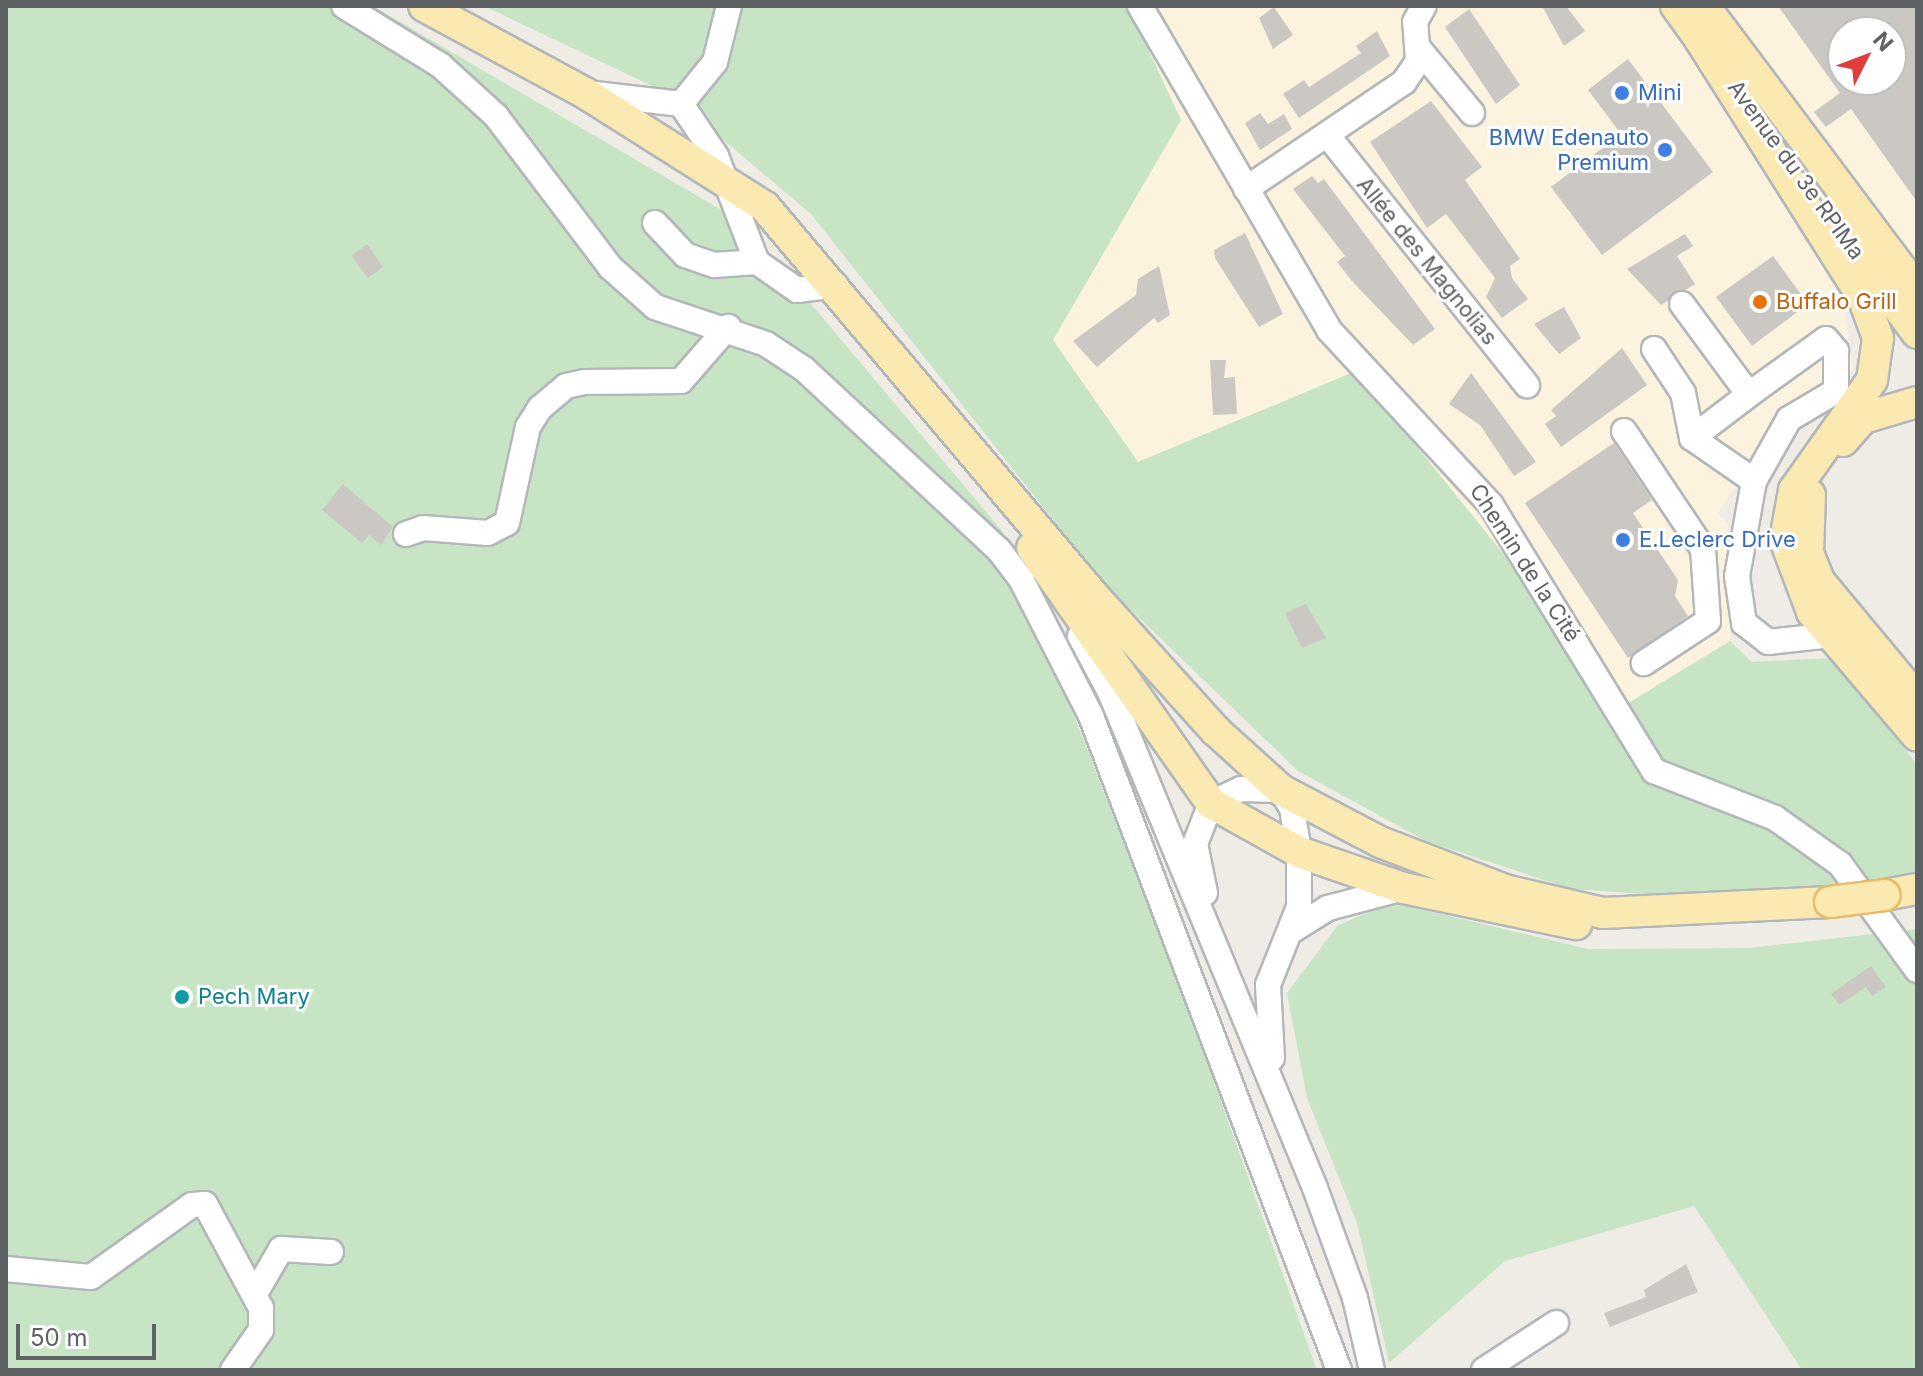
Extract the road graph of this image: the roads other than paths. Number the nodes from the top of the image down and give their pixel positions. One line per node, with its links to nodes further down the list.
1 (344, 6): 23 (street)
2 (424, 6): 10 (main road)
3 (729, 6): 11 (street)
4 (1140, 6): 16 (street, Chemin de la Cité)
5 (1424, 6): 9 (street)
6 (1676, 6): 8 (main road, Avenue du 3e RPIMa)
7 (1704, 6): 14 (main road, Avenue du 3e RPIMa)
8 (1699, 38): 24 (main road, Avenue du 3e RPIMa); 37 (main road)
9 (1419, 49): 12 (street); 13 (street)
10 (585, 93): 11 (street); 15 (main road)
11 (681, 104): 15 (street)
12 (1472, 113)
13 (1328, 136): 16 (street); 26 (street, Allée des Magnolias)
14 (1803, 140): 19 (main road); 21 (main road)
15 (726, 178): 18 (street); 20 (main road)
16 (1246, 189): 49 (street, Chemin de la Cité)
17 (655, 223): 18 (street)
18 (757, 262): 20 (street)
19 (1917, 273)
20 (836, 285): 29 (main road)
21 (1917, 290)
22 (1682, 304): 27 (street)
23 (728, 327): 33 (street); 56 (street)
24 (1917, 333)
25 (1654, 349): 31 (street)
26 (1527, 385)
27 (1755, 390): 31 (street); 32 (street)
28 (1917, 402): 37 (main road)
29 (947, 420): 34 (main road); 41 (main road)
30 (1624, 431): 35 (street)
31 (1692, 438): 32 (street)
32 (1754, 481): 36 (street)
33 (406, 534)
34 (1033, 549): 42 (main road); 48 (street)
35 (1705, 575): 36 (street); 38 (street)
36 (1737, 576): 37 (street)
37 (1828, 615): 39 (main road); 40 (main road)
38 (1644, 663)
39 (1917, 698)
40 (1917, 736)
41 (1281, 790): 42 (street); 43 (street); 46 (main road)
42 (1211, 803): 43 (main road); 48 (street)
43 (1299, 852): 44 (main road); 47 (street)
44 (1403, 888): 46 (main road); 47 (street)
45 (1906, 903): 46 (main road)
46 (1836, 908)
47 (1291, 931): 50 (street)
48 (1213, 942): 50 (street)
49 (1917, 970)
50 (1278, 1096): 57 (street)
51 (331, 1252): 53 (street)
52 (6, 1269): 53 (street)
53 (256, 1292): 55 (street)
54 (1556, 1323): 58 (street)
55 (233, 1370)
56 (1339, 1370)
57 (1372, 1370)
58 (1484, 1370)

